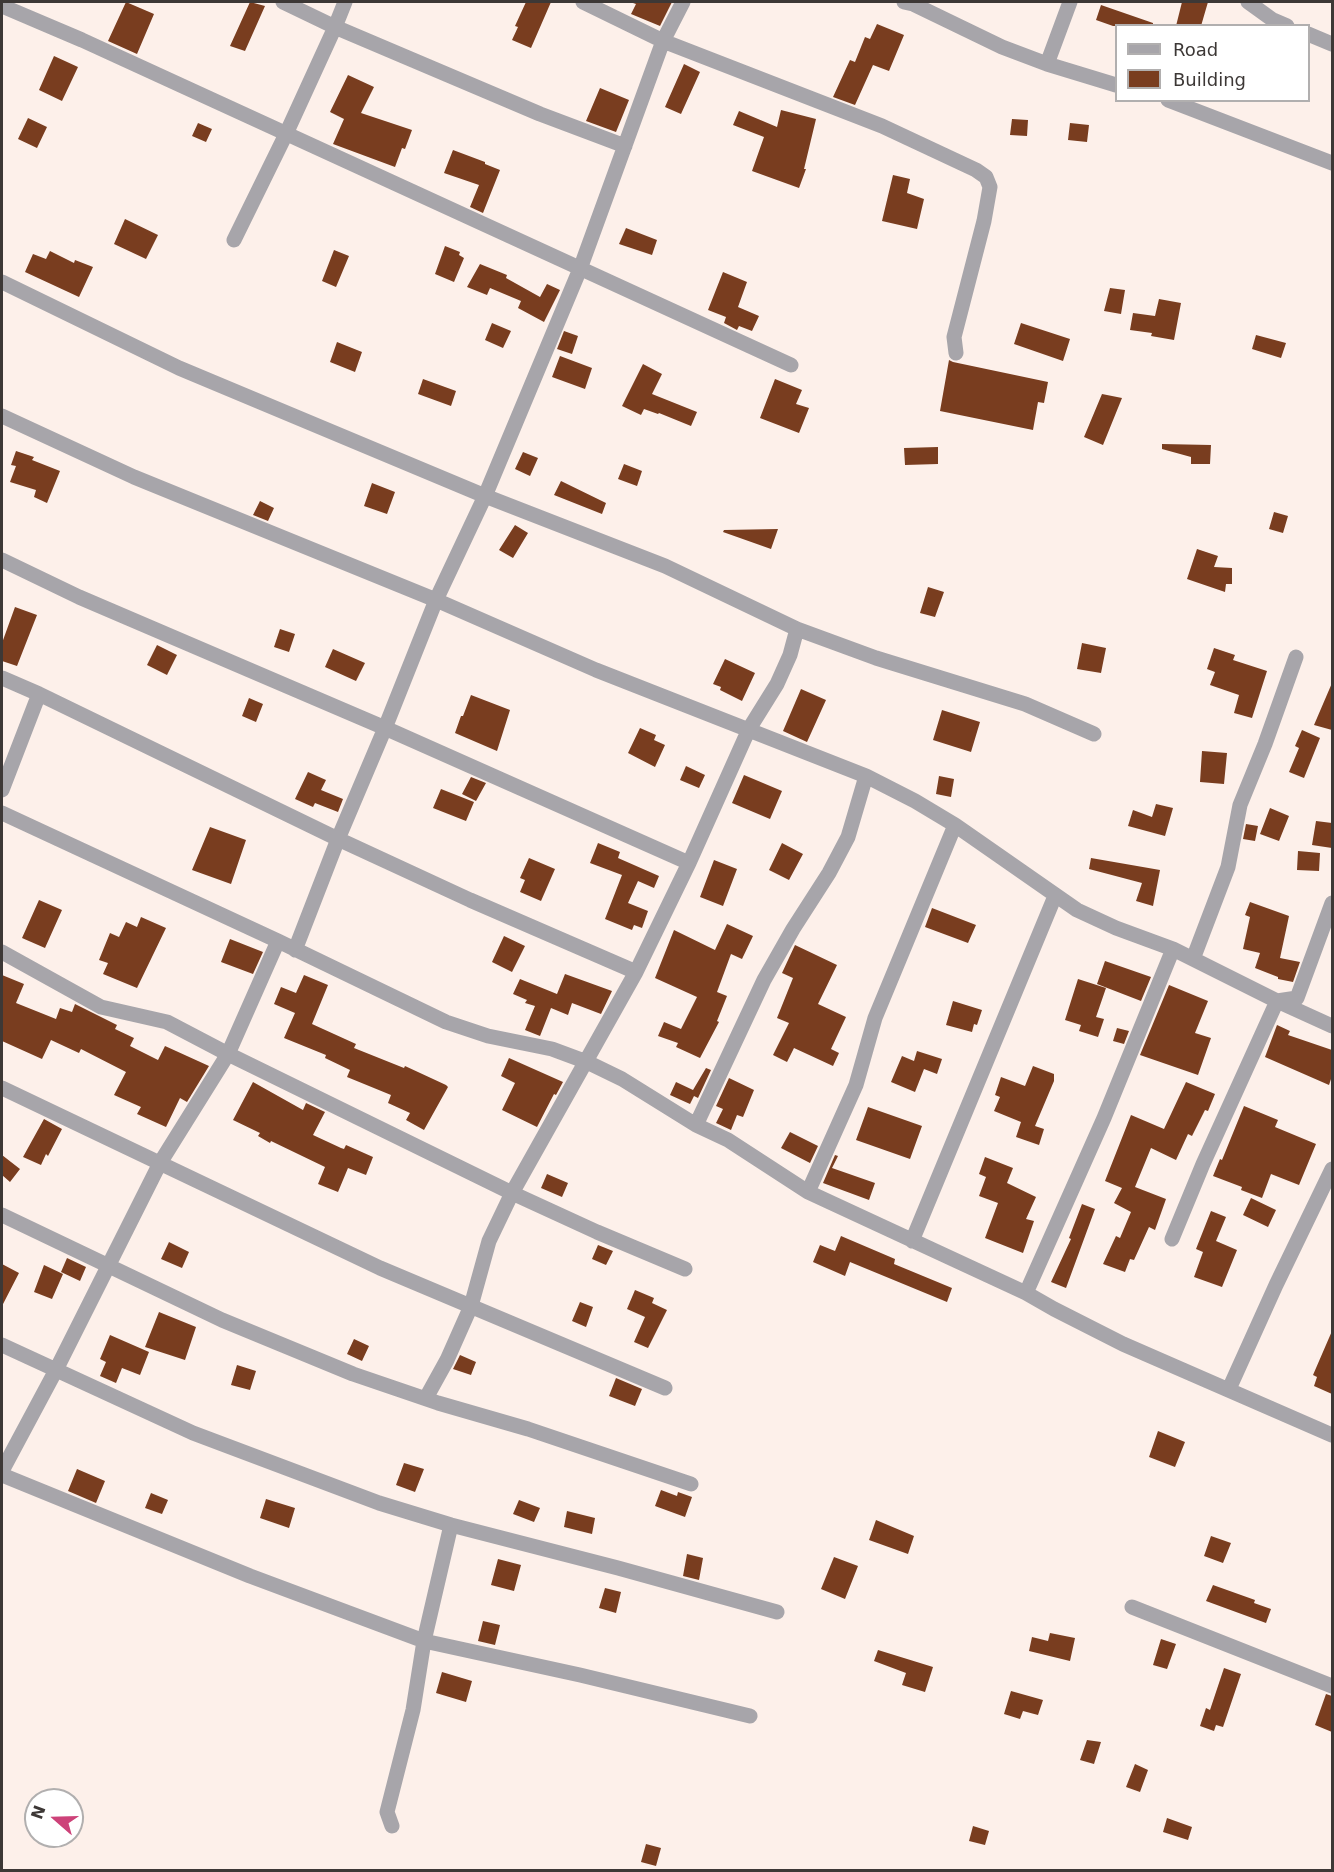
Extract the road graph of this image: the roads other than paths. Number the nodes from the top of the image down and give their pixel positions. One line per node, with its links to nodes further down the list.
1 (283, 2): 10 (street)
2 (345, 2): 10 (street)
3 (583, 2): 12 (street)
4 (682, 2): 12 (street)
5 (904, 2): 14 (street)
6 (1070, 2): 14 (street)
7 (1248, 2): 9 (street)
8 (2, 6): 17 (street)
9 (1282, 24)
10 (335, 27): 17 (street); 18 (street)
11 (1310, 35): 13 (street)
12 (663, 41): 18 (street); 23 (street)
13 (1332, 44)
14 (1047, 64): 15 (street)
15 (1115, 85)
16 (1173, 102): 19 (street)
17 (286, 134): 20 (street); 21 (street)
18 (625, 146): 21 (street)
19 (1332, 164)
20 (234, 240)
21 (580, 269): 24 (street); 26 (street)
22 (2, 282): 26 (street)
23 (956, 352)
24 (791, 365)
25 (2, 416): 28 (street)
26 (485, 496): 28 (street); 29 (street)
27 (2, 560): 33 (street)
28 (436, 600): 33 (street); 34 (street)
29 (796, 629): 34 (street); 35 (street)
30 (1296, 657): 48 (street)
31 (2, 678): 32 (street)
32 (39, 694): 37 (street); 40 (street)
33 (385, 728): 40 (street); 41 (street)
34 (749, 729): 36 (street); 41 (street)
35 (1094, 734)
36 (866, 776): 39 (street); 55 (street)
37 (2, 790)
38 (2, 813): 44 (street)
39 (955, 825): 42 (street); 58 (street)
40 (338, 839): 46 (street); 49 (street)
41 (689, 863): 49 (street)
42 (1055, 896): 45 (street); 62 (street)
43 (1332, 903): 50 (street)
44 (278, 941): 46 (street); 52 (street)
45 (1173, 949): 48 (street); 65 (street)
46 (295, 950): 53 (street)
47 (2, 952): 52 (street)
48 (1193, 959): 50 (street)
49 (636, 972): 53 (street)
50 (1277, 1001): 51 (street); 61 (street)
51 (1332, 1026)
52 (228, 1054): 56 (street); 59 (street)
53 (587, 1062): 55 (street); 59 (street)
54 (2, 1088): 56 (street)
55 (696, 1125): 58 (street)
56 (160, 1163): 63 (street); 66 (street)
57 (1332, 1169): 70 (street)
58 (808, 1192): 62 (street)
59 (512, 1193): 64 (street); 66 (street)
60 (2, 1215): 63 (street)
61 (1172, 1239)
62 (912, 1241): 65 (street)
63 (109, 1266): 68 (street); 71 (street)
64 (685, 1269)
65 (1026, 1293): 70 (street)
66 (471, 1306): 69 (street); 71 (street)
67 (2, 1345): 68 (street)
68 (56, 1370): 73 (street); 75 (street)
69 (665, 1388)
70 (1229, 1389): 72 (street)
71 (426, 1398): 74 (street)
72 (1332, 1435)
73 (2, 1473): 78 (street)
74 (691, 1484)
75 (452, 1525): 77 (street); 78 (street)
76 (1132, 1607): 79 (street)
77 (777, 1612)
78 (424, 1641): 80 (street); 81 (street)
79 (1332, 1686)
80 (750, 1716)
81 (392, 1826)

